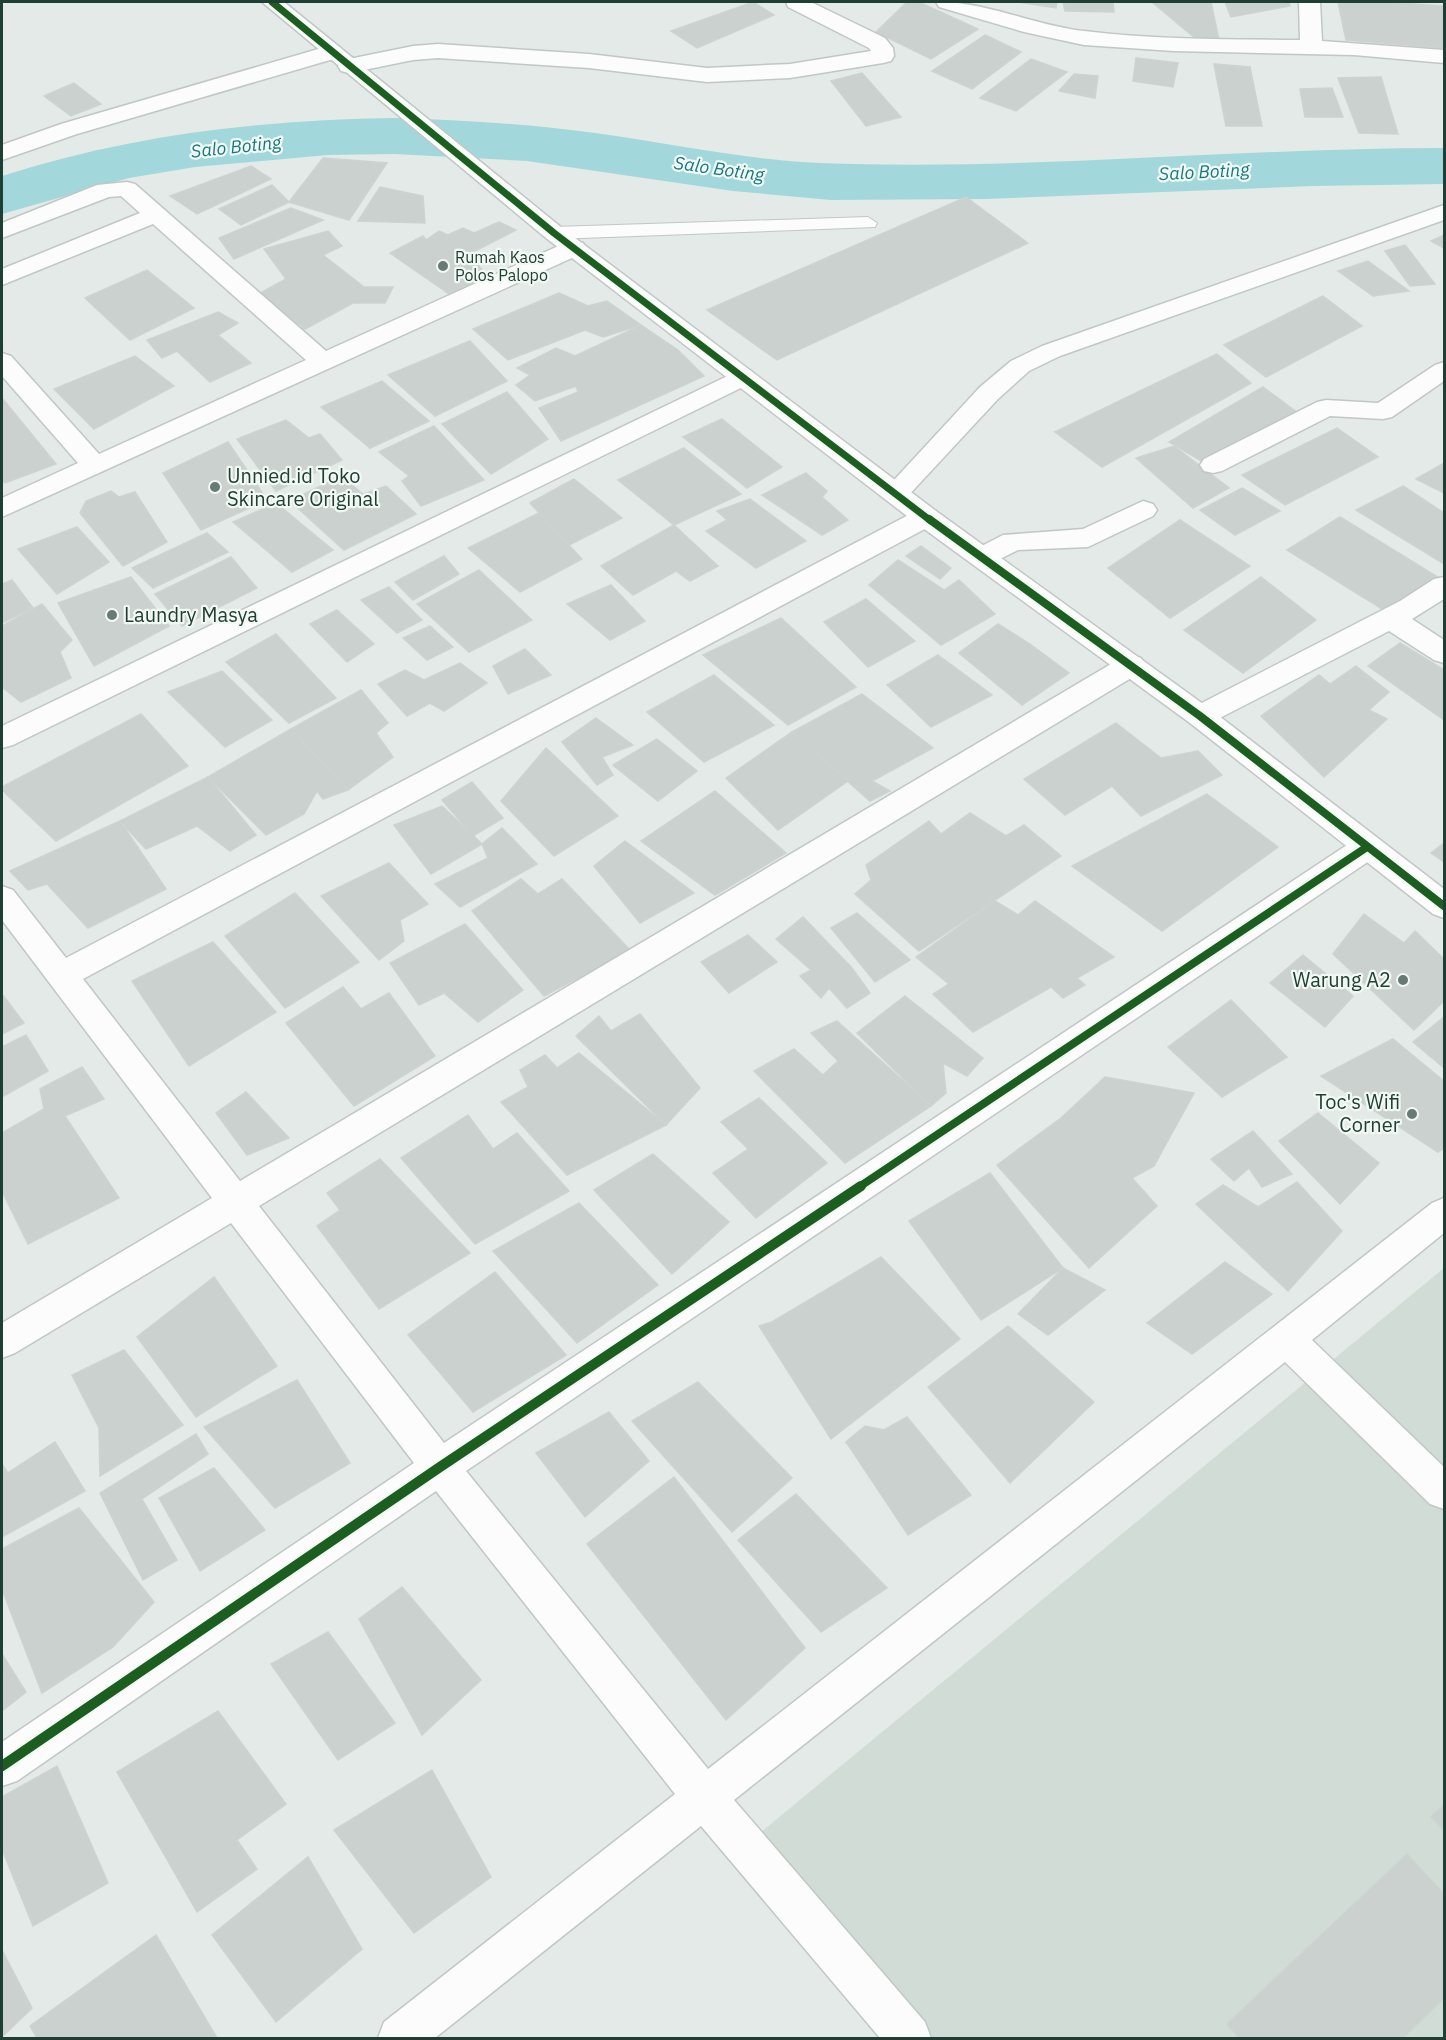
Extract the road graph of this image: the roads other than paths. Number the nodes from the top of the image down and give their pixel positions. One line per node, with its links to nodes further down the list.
1 (272, 2): 7 (street)
2 (796, 2): 7 (street)
3 (947, 2): 5 (street)
4 (1310, 2): 5 (street)
5 (1311, 46): 6 (street)
6 (1444, 57)
7 (340, 59): 8 (street); 13 (street)
8 (2, 153)
9 (1444, 212): 21 (street)
10 (155, 214): 12 (street); 14 (street); 16 (street)
11 (868, 223): 13 (lane)
12 (2, 231)
13 (564, 240): 16 (street); 18 (street)
14 (2, 278)
15 (2, 361): 20 (street)
16 (324, 363): 20 (street)
17 (1444, 370): 19 (street)
18 (742, 377): 21 (street); 31 (street)
19 (1212, 465)
20 (95, 466): 22 (street)
21 (896, 492): 24 (street)
22 (2, 508)
23 (1143, 510): 25 (street)
24 (926, 517): 25 (street); 35 (street)
25 (982, 557): 29 (street)
26 (1444, 586): 27 (street)
27 (1390, 618): 28 (street); 30 (street)
28 (1444, 653)
29 (1131, 665): 30 (street); 36 (street)
30 (1200, 716): 32 (street)
31 (2, 738)
32 (1367, 847): 34 (street); 40 (street)
33 (2, 898): 35 (street)
34 (1444, 906)
35 (60, 976): 36 (street)
36 (236, 1201): 39 (street); 40 (street)
37 (1444, 1213): 38 (street)
38 (1287, 1340): 41 (street); 43 (street)
39 (2, 1342)
40 (440, 1467): 42 (street); 43 (street)
41 (1444, 1492)
42 (2, 1766)
43 (703, 1796): 44 (street); 45 (street)
44 (400, 2038)
45 (909, 2038)

